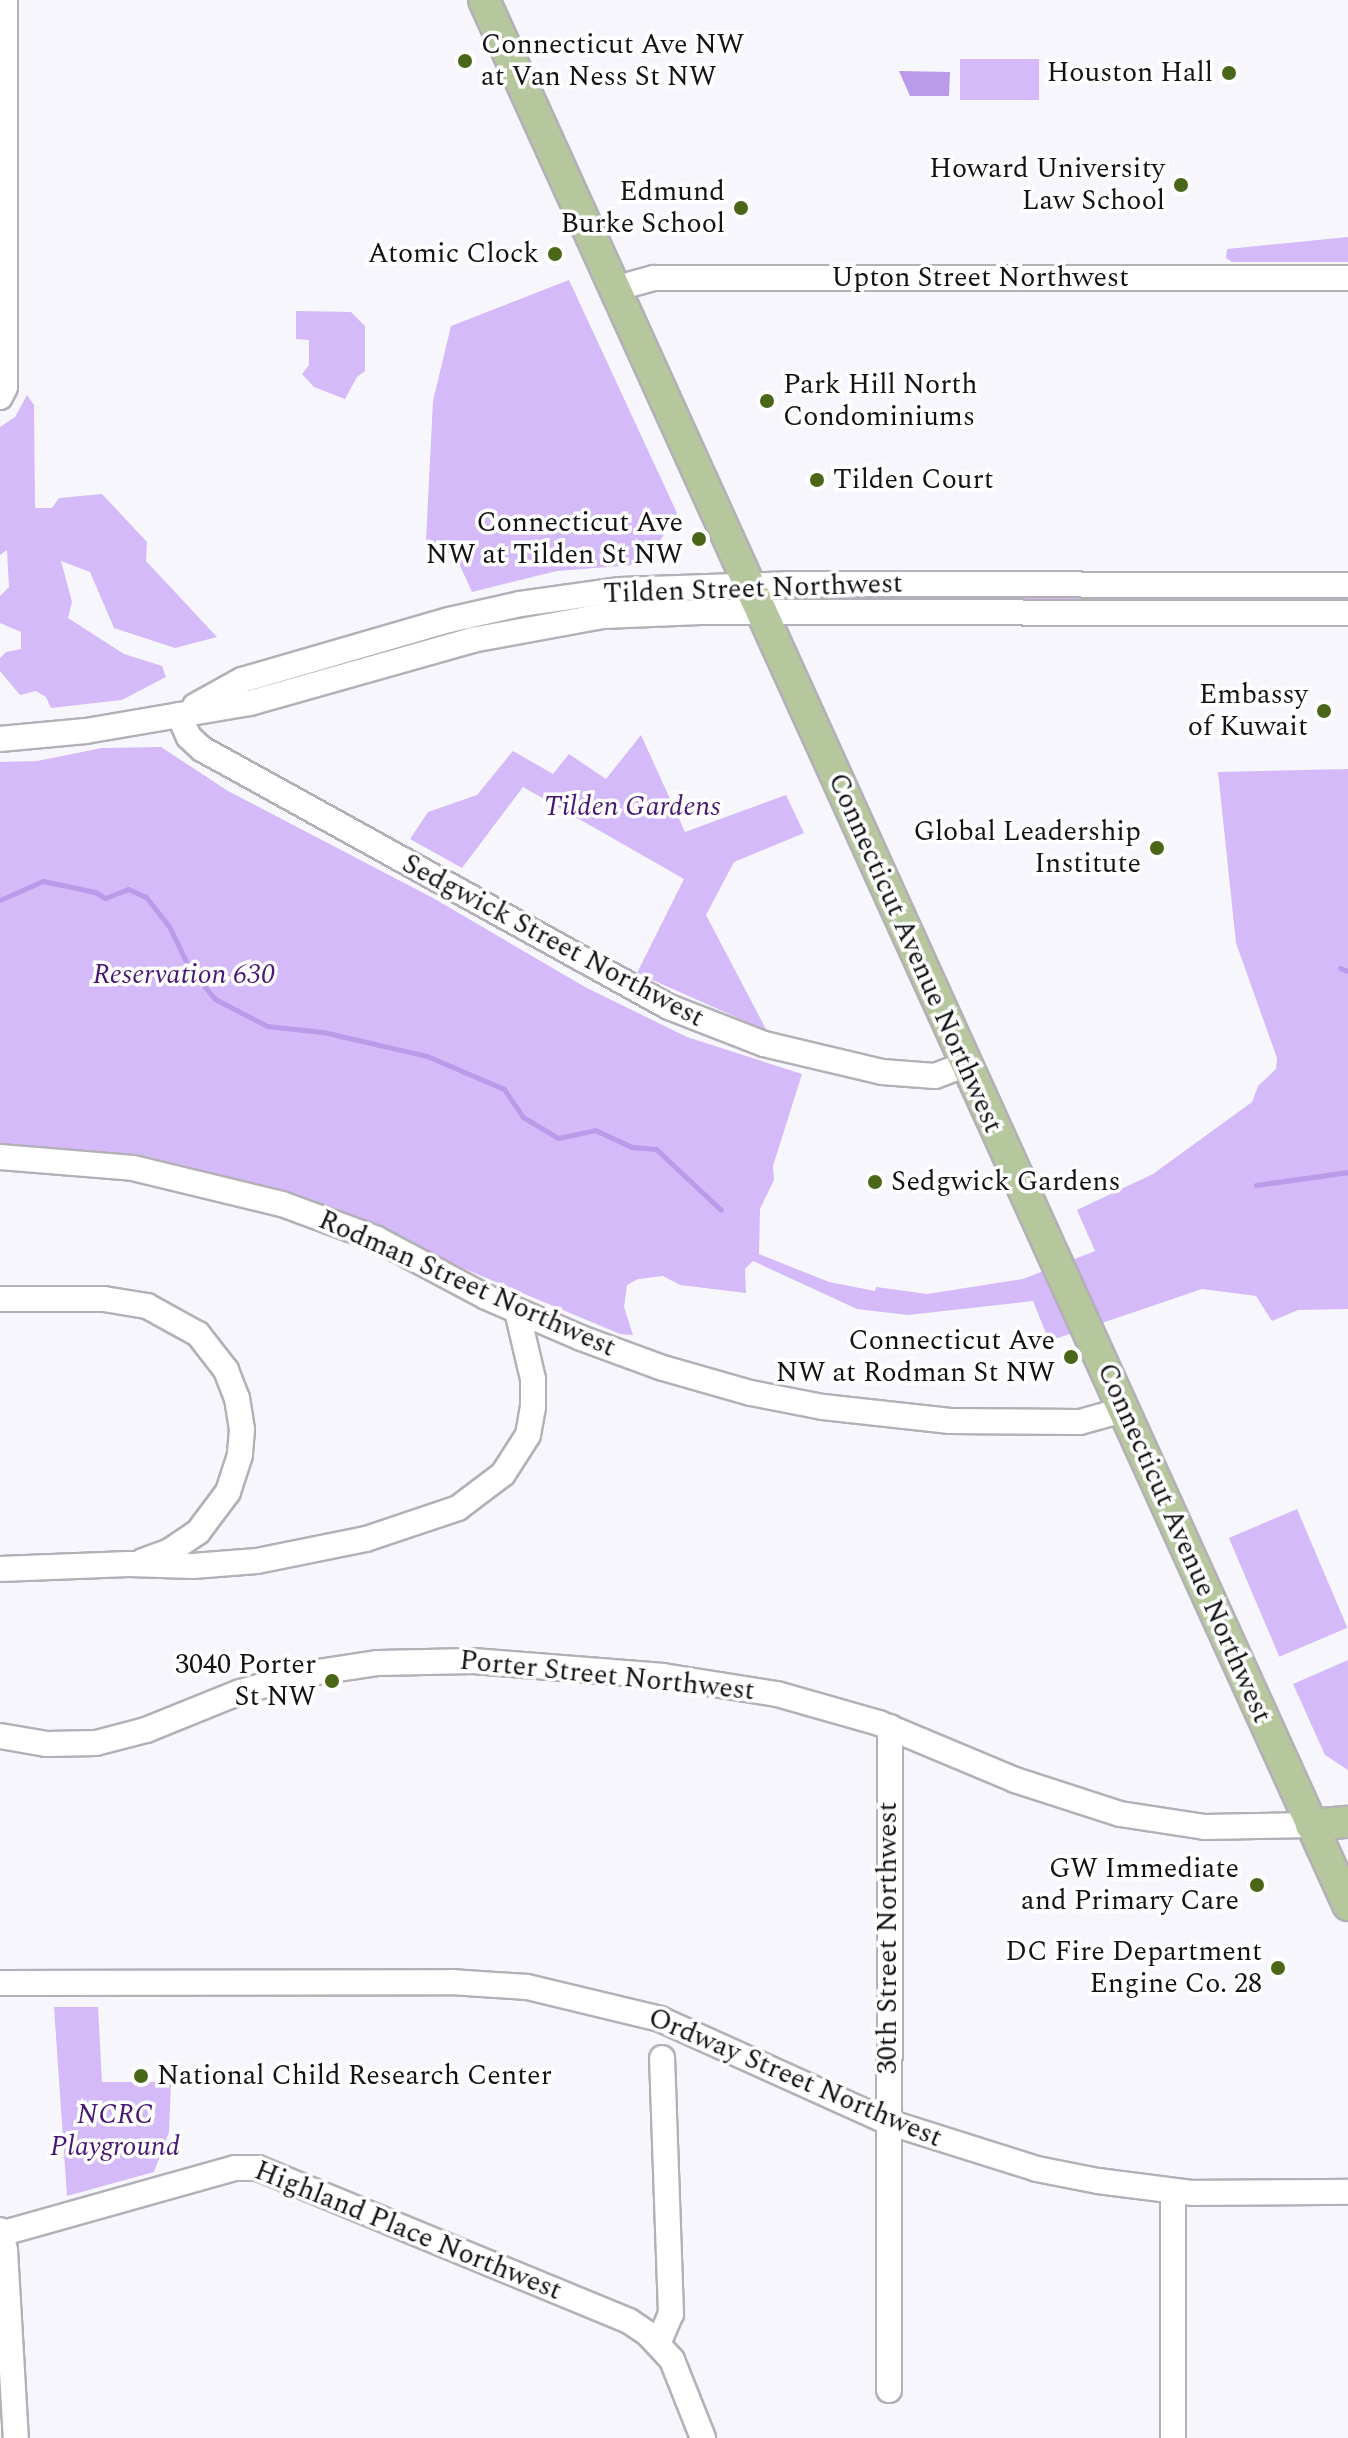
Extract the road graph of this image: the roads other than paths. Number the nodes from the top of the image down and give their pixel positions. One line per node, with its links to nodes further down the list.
1 (5, 0): 3 (street)
2 (484, 0): 5 (main road, Connecticut Avenue Northwest)
3 (2, 175): 6 (street)
4 (1348, 278): 5 (street, Upton Street Northwest)
5 (614, 289): 7 (main road, Connecticut Avenue Northwest)
6 (0, 397)
7 (750, 585): 8 (street, Tilden Street Northwest); 9 (street, Tilden Street Northwest); 10 (main road, Connecticut Avenue Northwest)
8 (1348, 585)
9 (486, 611): 12 (street); 13 (street, Tilden Street Northwest)
10 (763, 613): 11 (street, Tilden Street Northwest); 12 (street, Tilden Street Northwest); 15 (main road, Connecticut Avenue Northwest)
11 (1348, 613)
12 (492, 635): 13 (street, Tilden Street Northwest)
13 (179, 715): 14 (street, Tilden Street Northwest); 15 (street, Sedgwick Street Northwest)
14 (0, 739)
15 (966, 1064): 19 (main road, Connecticut Avenue Northwest)
16 (0, 1157): 18 (street, Rodman Street Northwest)
17 (0, 1299): 20 (street)
18 (517, 1311): 19 (street, Rodman Street Northwest); 20 (street)
19 (1123, 1410): 25 (main road, Connecticut Avenue Northwest)
20 (129, 1564): 21 (street)
21 (0, 1569)
22 (890, 1727): 23 (street, Porter Street Northwest); 25 (street, Porter Street Northwest); 29 (street, 30th Street Northwest)
23 (0, 1736)
24 (1348, 1822): 25 (main road, Porter Street Northwest)
25 (1311, 1825): 26 (main road, Connecticut Avenue Northwest)
26 (1348, 1905)
27 (0, 1983): 29 (street, Ordway Street Northwest)
28 (662, 2058): 33 (street)
29 (888, 2122): 30 (street, Ordway Street Northwest); 34 (street, 30th Street Northwest)
30 (1173, 2191): 31 (street, Ordway Street Northwest); 37 (street)
31 (1348, 2192)
32 (1, 2233): 33 (street, Highland Place Northwest); 35 (street)
33 (658, 2344): 36 (street, Highland Place Northwest)
34 (889, 2390)
35 (16, 2438)
36 (703, 2438)
37 (1173, 2438)

